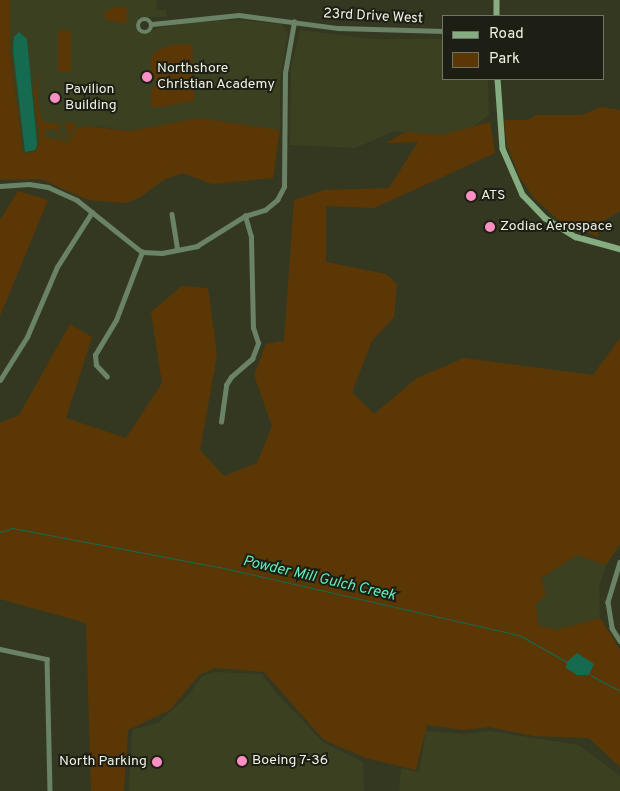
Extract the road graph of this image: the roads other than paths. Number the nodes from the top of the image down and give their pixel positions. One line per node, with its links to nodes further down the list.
1 (497, 0): 2 (street)
2 (497, 15)
3 (294, 22): 4 (street, 23rd Drive West); 5 (street, 23rd Drive West); 10 (street)
4 (152, 24)
5 (442, 31)
6 (498, 80): 11 (street)
7 (0, 186): 8 (street)
8 (92, 212): 13 (street); 15 (street)
9 (172, 214): 12 (street)
10 (245, 216): 12 (street); 16 (street)
11 (620, 249)
12 (178, 250): 13 (street)
13 (142, 252): 14 (street)
14 (107, 377)
15 (0, 380)
16 (221, 422)
17 (620, 562): 18 (street)
18 (620, 641)
19 (0, 649): 20 (street)
20 (50, 791)

